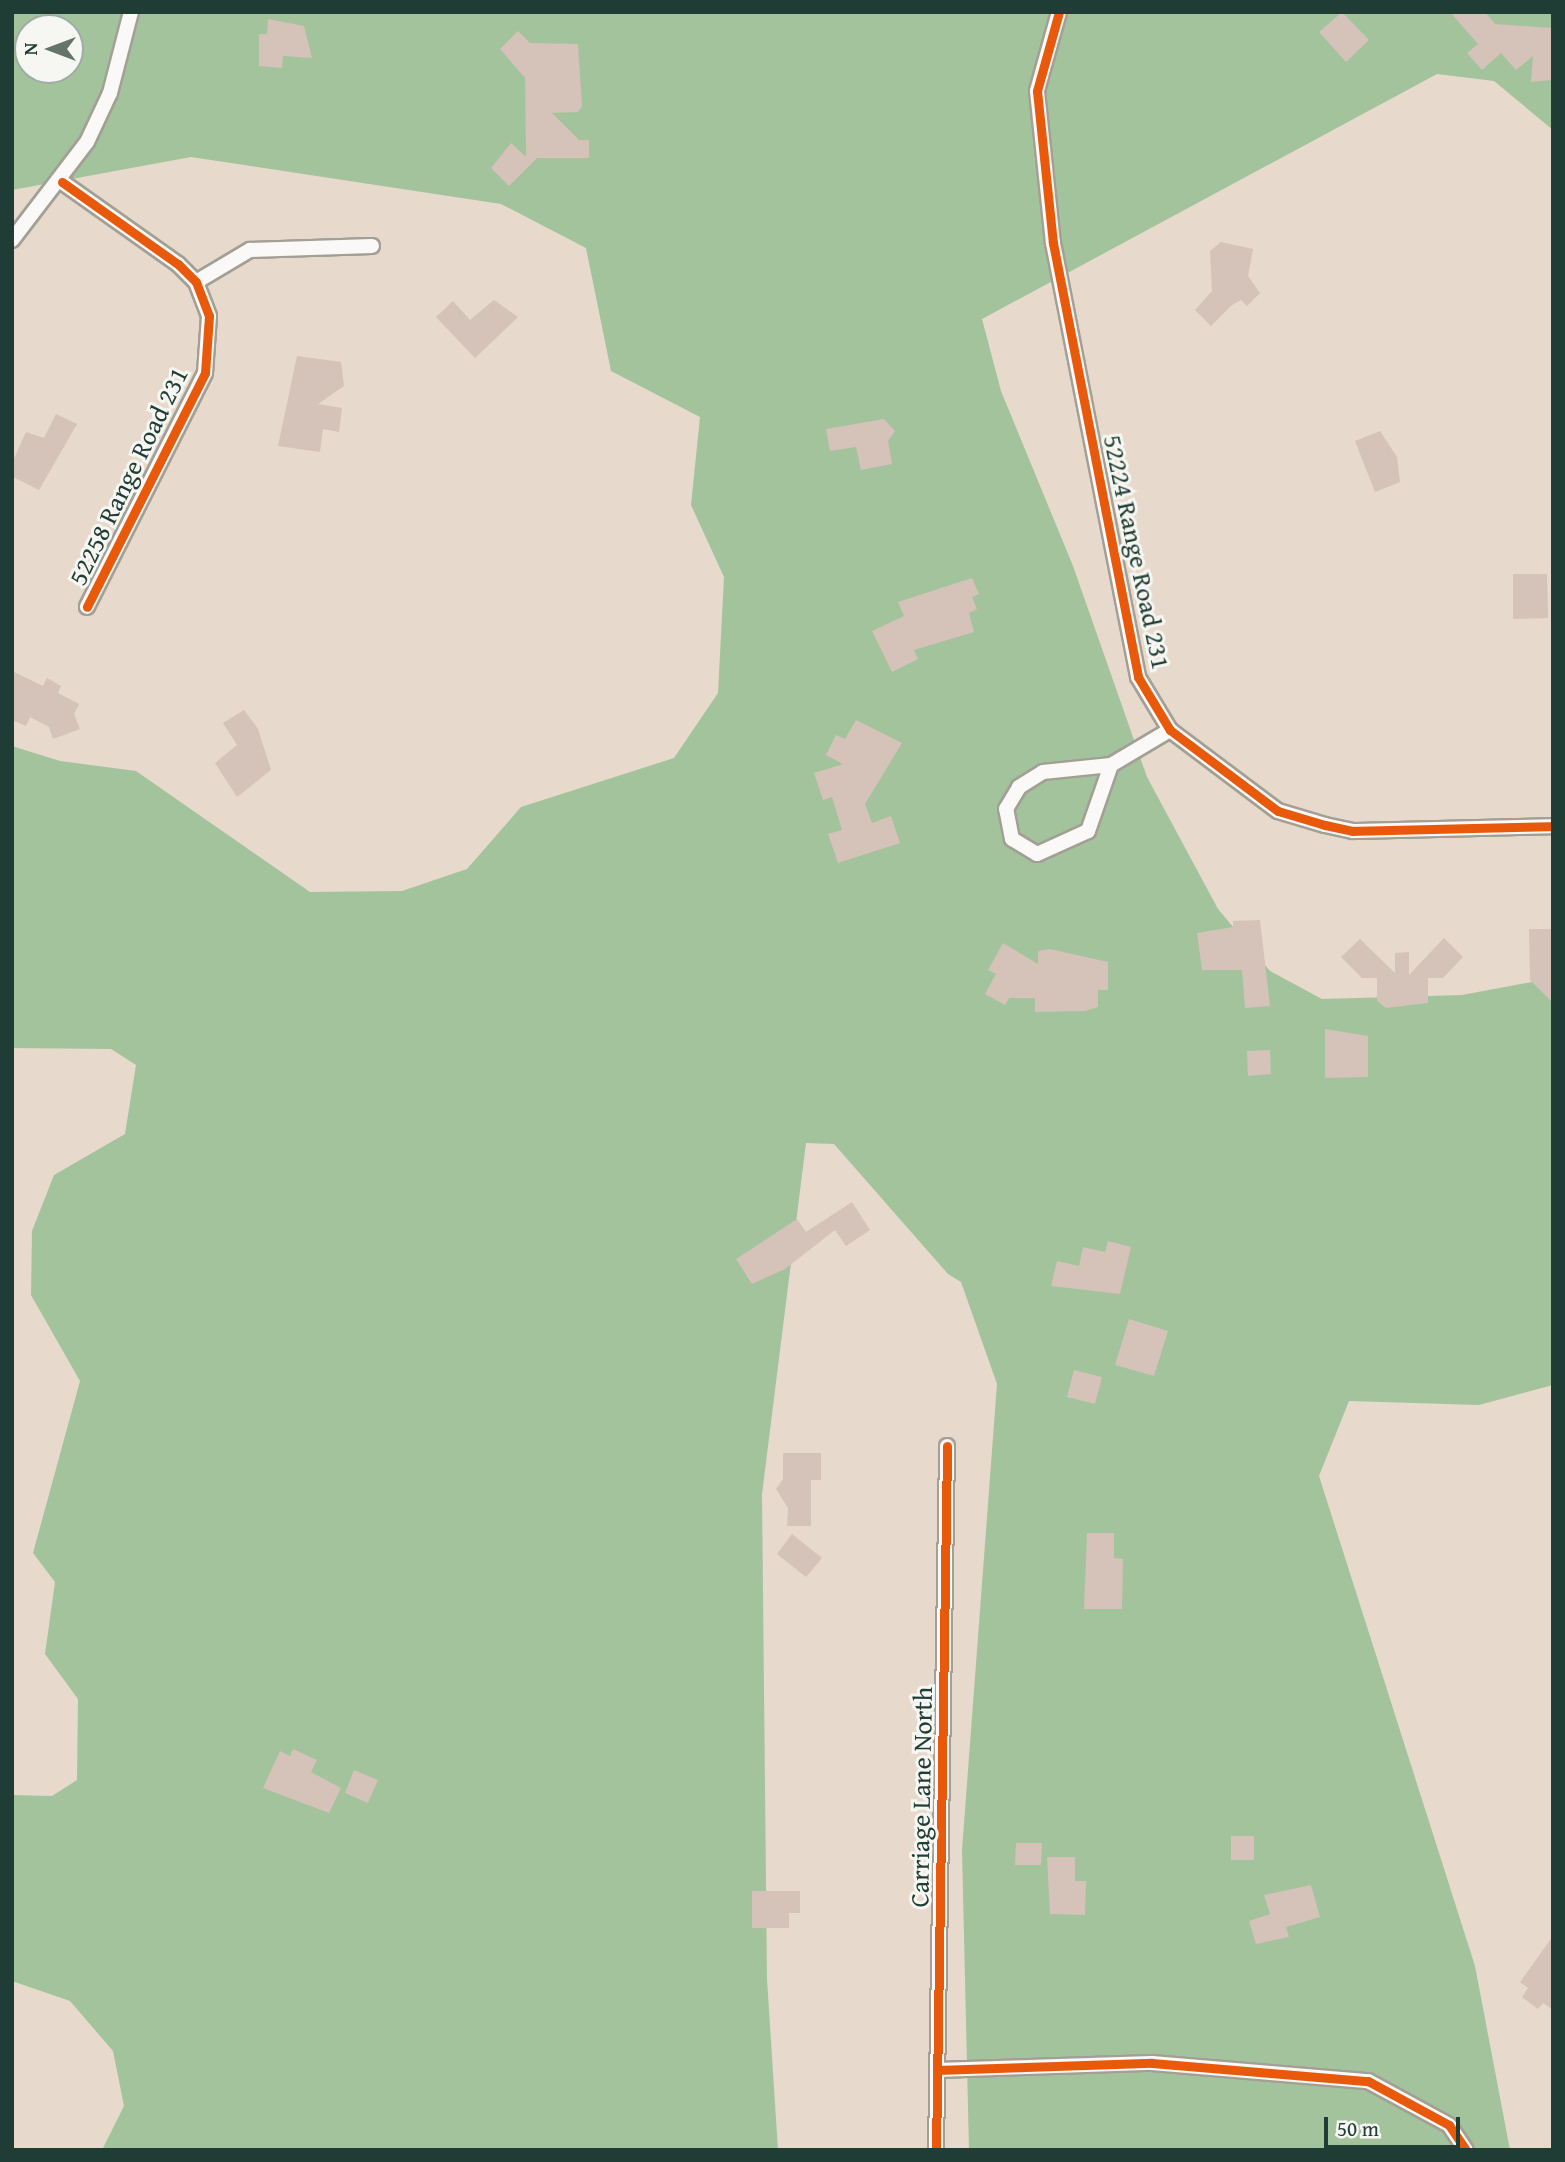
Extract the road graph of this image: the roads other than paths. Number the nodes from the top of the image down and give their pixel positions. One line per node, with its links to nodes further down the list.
1 (131, 12): 3 (street)
2 (1059, 12): 8 (street, 52224 Range Road 231)
3 (62, 182): 4 (street); 6 (street)
4 (12, 240)
5 (372, 246): 6 (street)
6 (196, 282): 7 (street, 52258 Range Road 231)
7 (87, 607)
8 (1170, 730): 9 (street); 10 (street, 52224 Range Road 231)
9 (1111, 765): 9 (street)
10 (1553, 826)
11 (947, 1446): 12 (street, Carriage Lane North)
12 (937, 2070): 13 (street, Carriage Lane North); 14 (street)
13 (936, 2150)
14 (1466, 2150)

